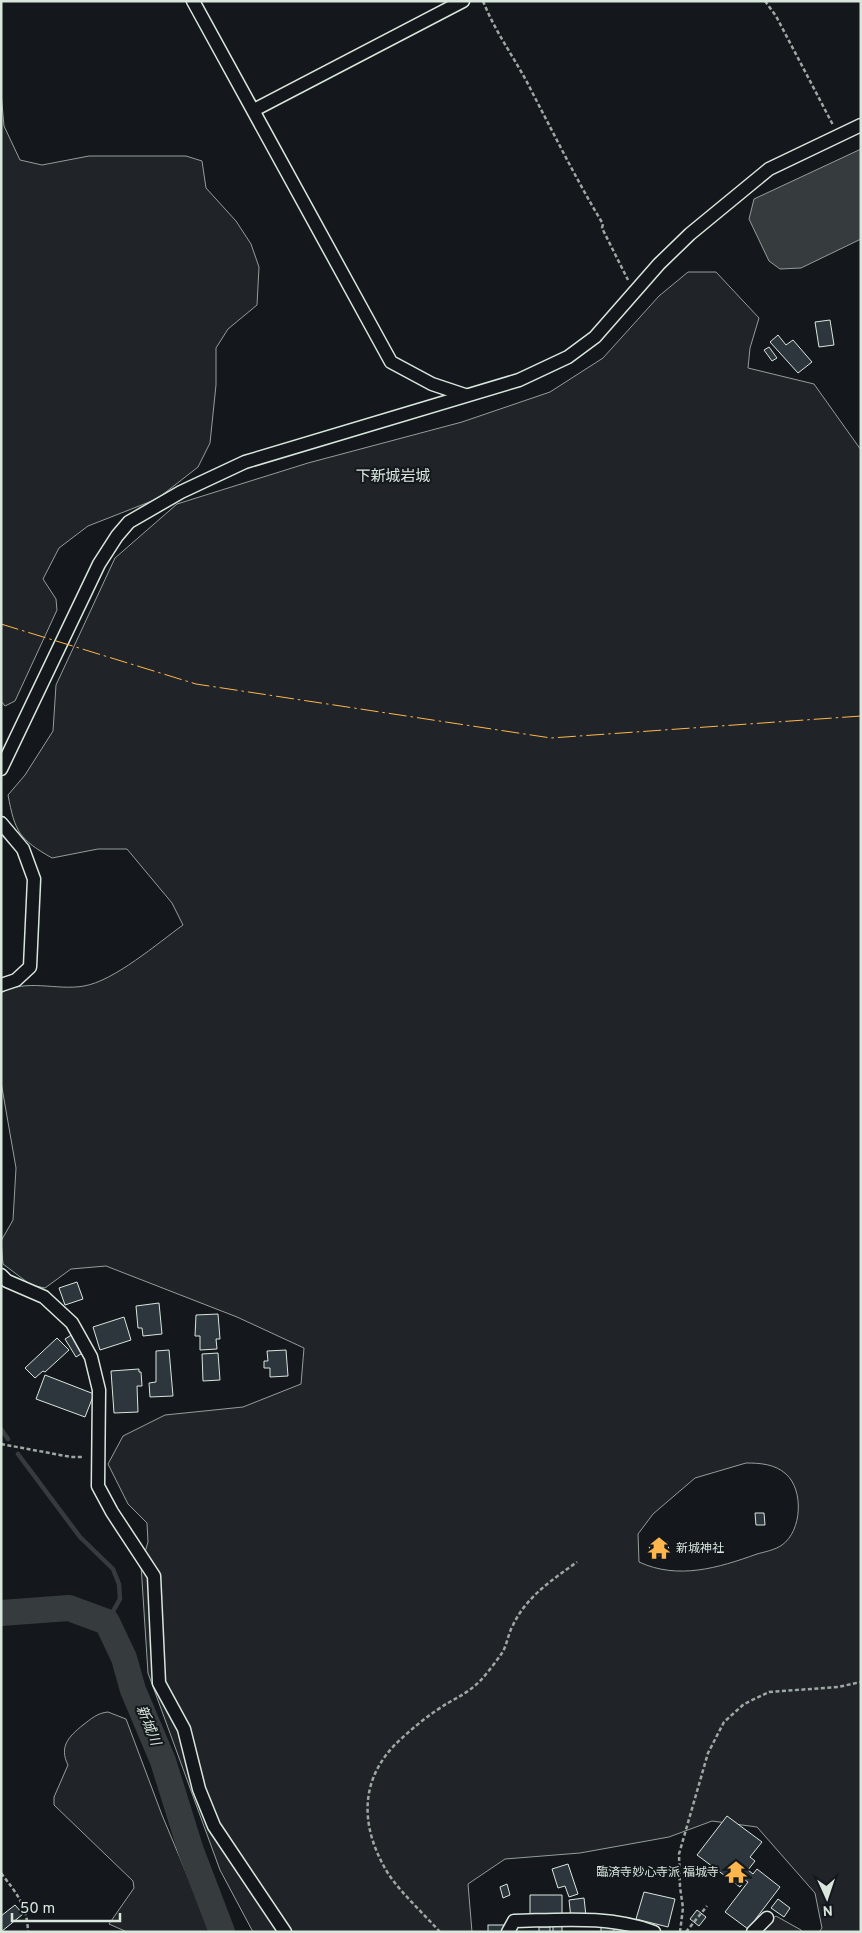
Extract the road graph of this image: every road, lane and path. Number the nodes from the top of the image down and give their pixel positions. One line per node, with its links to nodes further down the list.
1 (193, 1): 5 (street)
2 (463, 1): 5 (street)
3 (484, 1): 8 (path)
4 (765, 1): 7 (path)
5 (254, 110): 9 (street)
6 (861, 125): 7 (street)
7 (839, 134): 8 (street)
8 (635, 292): 9 (street)
9 (465, 396): 10 (street)
10 (1, 770)
11 (1, 823): 12 (street)
12 (1, 985)
13 (1, 1275): 15 (street)
14 (1, 1444): 15 (path)
15 (98, 1456): 22 (street)
16 (577, 1562): 23 (path)
17 (861, 1682): 26 (path)
18 (1, 1873): 21 (path)
19 (707, 1906): 27 (path)
20 (767, 1918): 28 (street)
21 (28, 1932)
22 (285, 1932)
23 (440, 1932)
24 (508, 1932): 25 (street)
25 (654, 1932)
26 (680, 1932)
27 (686, 1932)
28 (753, 1932)

